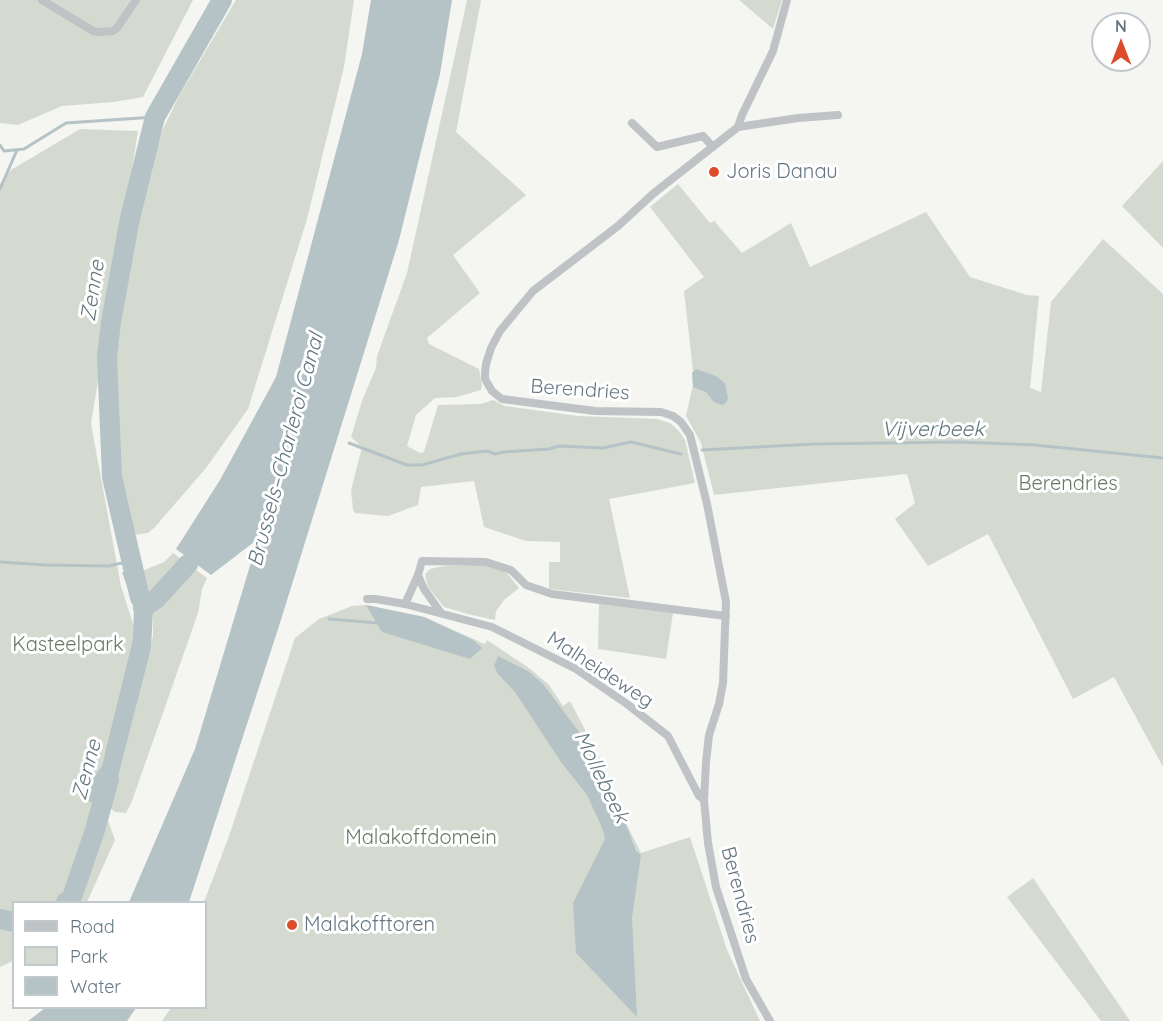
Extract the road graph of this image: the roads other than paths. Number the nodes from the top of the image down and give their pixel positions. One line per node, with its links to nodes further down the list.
1 (42, 0): 2 (street)
2 (136, 0)
3 (787, 0): 6 (street, Berendries)
4 (838, 115): 6 (street)
5 (633, 123): 7 (street)
6 (738, 127): 7 (street, Berendries)
7 (713, 147): 12 (street, Berendries)
8 (418, 575): 10 (street); 11 (street); 12 (street)
9 (367, 599): 10 (street, Malheideweg)
10 (405, 604): 11 (street, Malheideweg)
11 (441, 613): 13 (street, Malheideweg)
12 (726, 616): 13 (street, Berendries)
13 (704, 801): 14 (street, Berendries)
14 (770, 1021)

